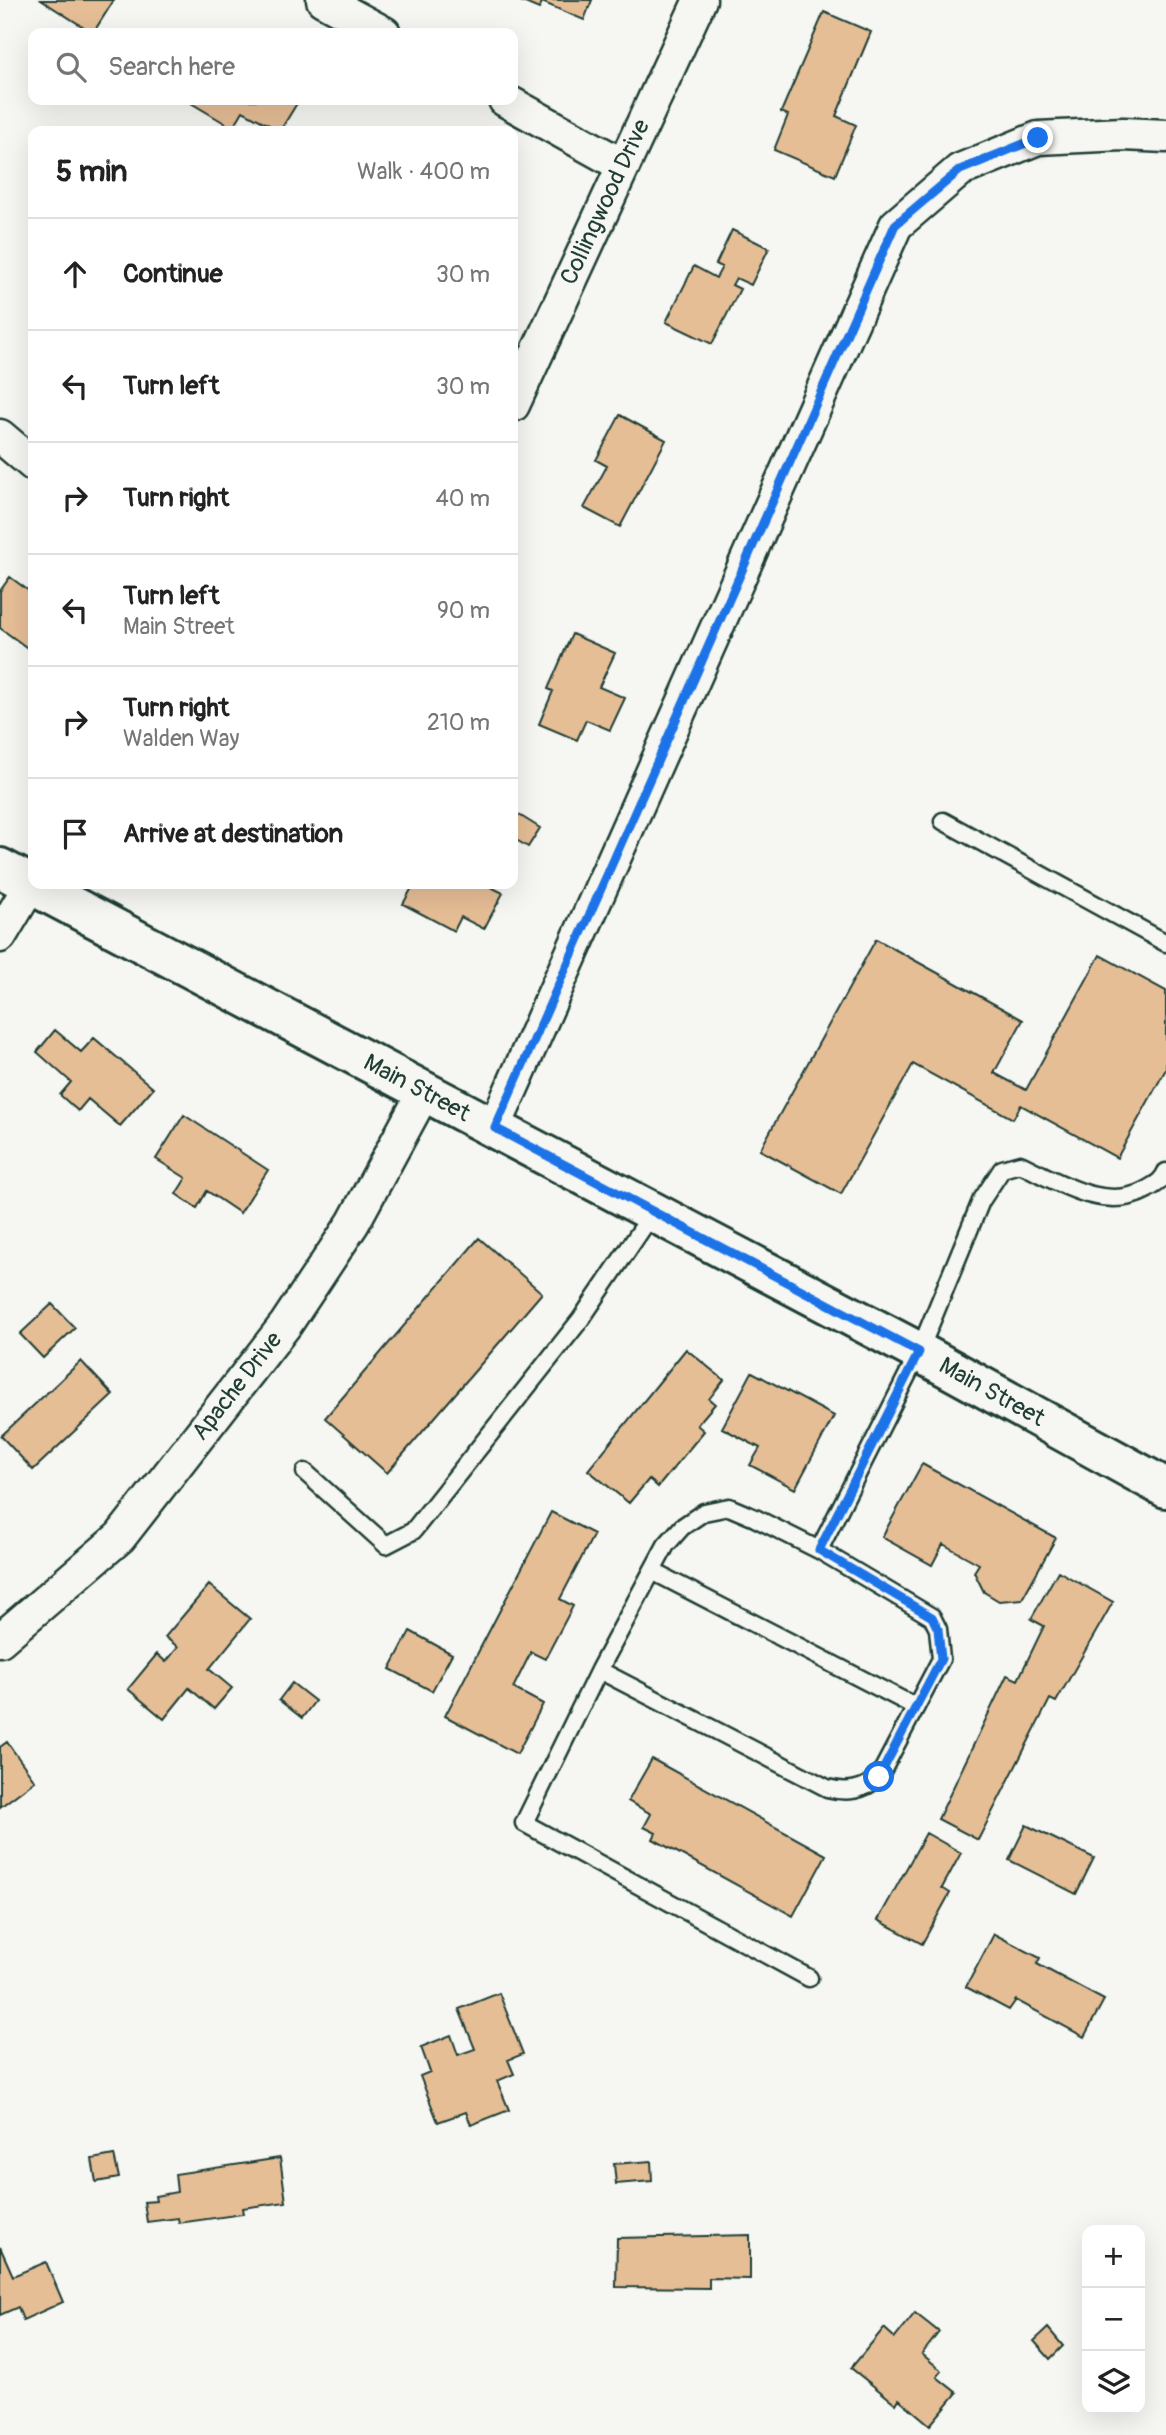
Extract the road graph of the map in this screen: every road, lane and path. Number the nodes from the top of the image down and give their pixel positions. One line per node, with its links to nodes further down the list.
1 (323, 0): 3 (street)
2 (700, 0): 6 (street, Collingwood Drive)
3 (375, 28)
4 (514, 105): 6 (street)
5 (1166, 135): 16 (street)
6 (622, 165): 7 (street, Collingwood Drive)
7 (518, 394)
8 (0, 436): 9 (street)
9 (28, 460)
10 (943, 821): 14 (lane)
11 (15, 876): 13 (street)
12 (40, 889): 15 (main road, Main Street)
13 (0, 936)
14 (1166, 943)
15 (424, 1092): 16 (main road, Main Street); 24 (street, Apache Drive)
16 (495, 1128): 18 (main road, Main Street)
17 (1166, 1172): 19 (lane)
18 (654, 1211): 19 (main road, Main Street); 20 (lane)
19 (919, 1352): 21 (main road, Main Street); 22 (lane)
20 (305, 1472)
21 (1166, 1488)
22 (819, 1550): 23 (lane); 26 (lane)
23 (652, 1571): 25 (lane); 26 (lane)
24 (0, 1640)
25 (598, 1670): 26 (lane); 27 (lane)
26 (916, 1707)
27 (809, 1978)

